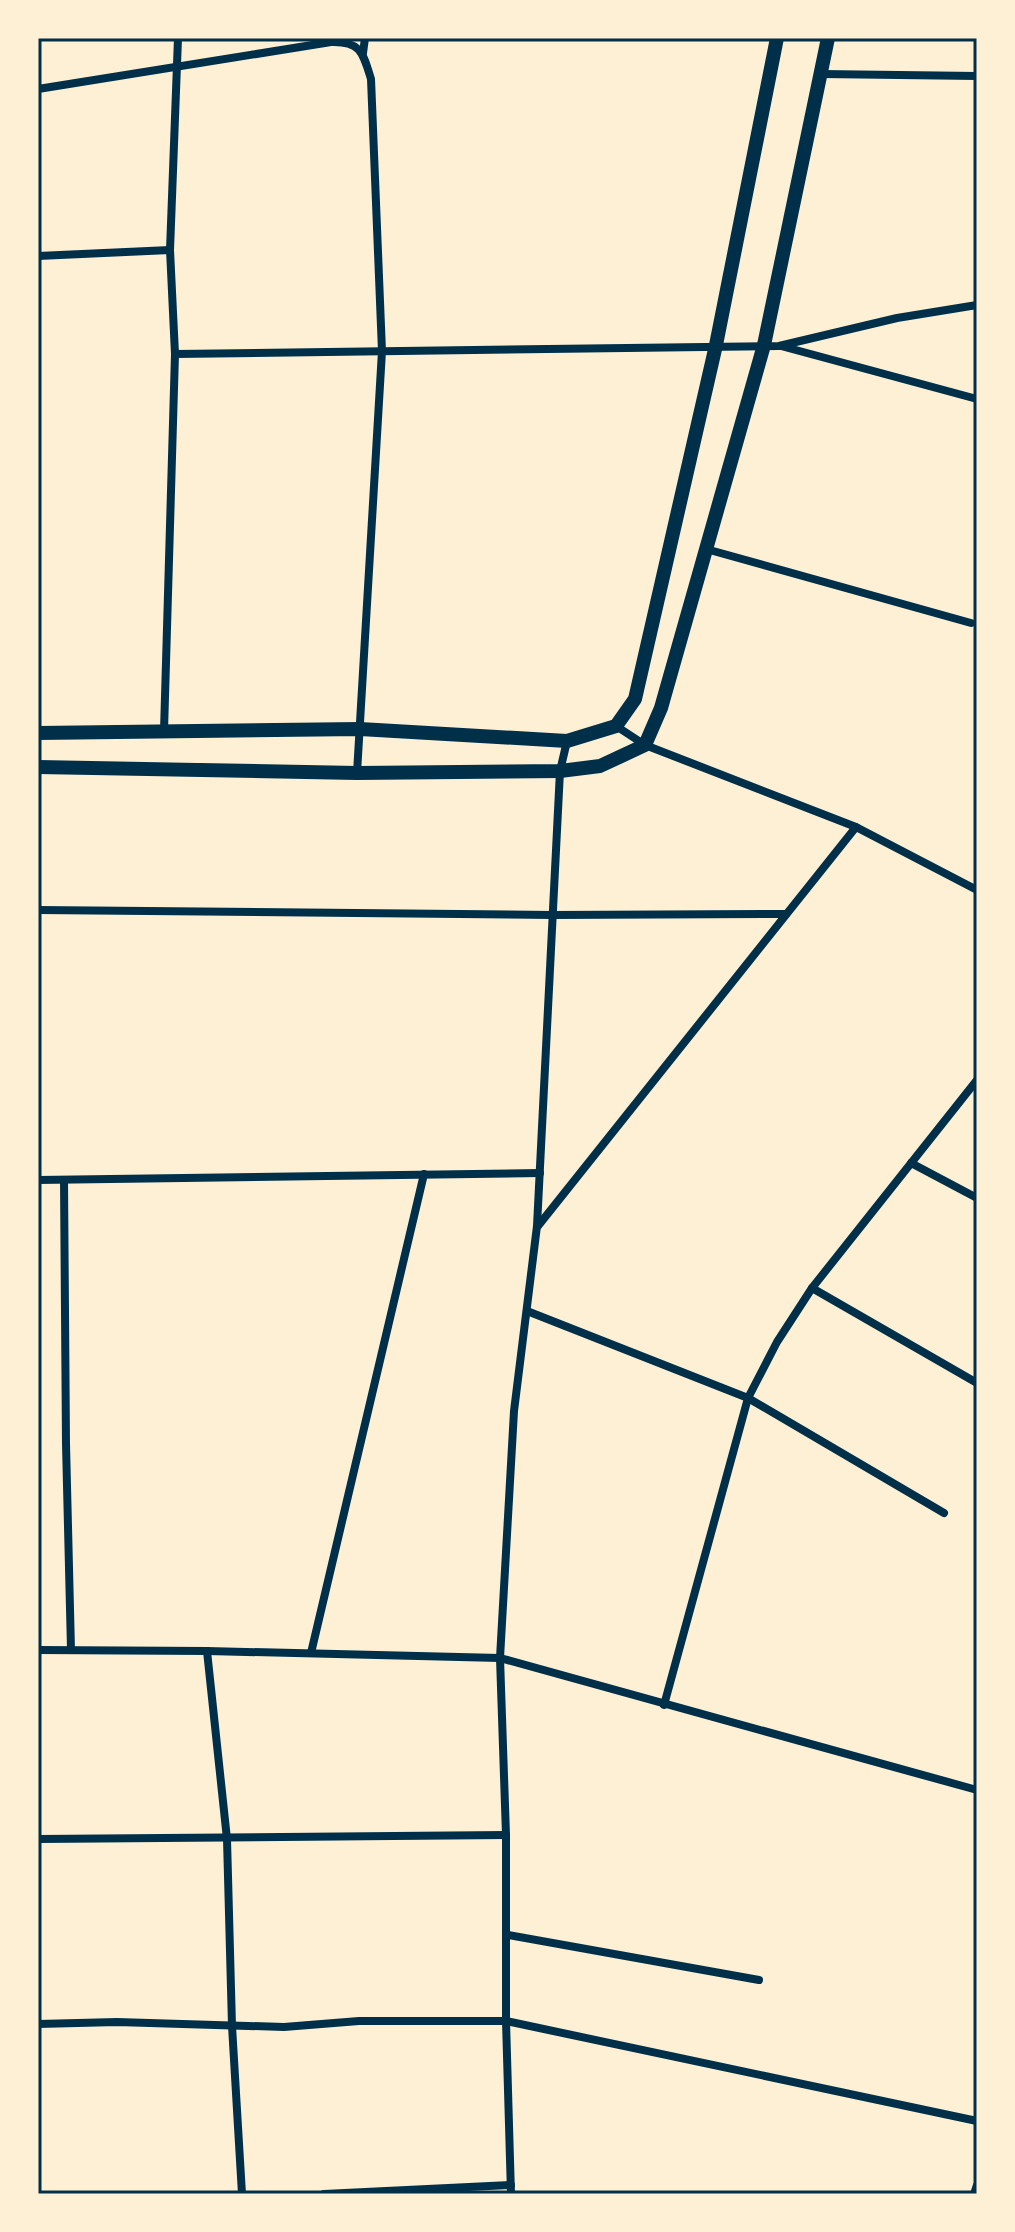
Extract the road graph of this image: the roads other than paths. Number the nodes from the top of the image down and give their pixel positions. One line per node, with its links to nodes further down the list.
1 (178, 38): 6 (street)
2 (365, 38): 5 (street)
3 (777, 38): 13 (street)
4 (828, 38): 7 (street)
5 (363, 53): 6 (street); 15 (street)
6 (178, 66): 9 (street); 10 (street)
7 (821, 74): 8 (street); 14 (street)
8 (977, 76)
9 (38, 89)
10 (170, 250): 11 (street); 16 (street)
11 (38, 256)
12 (977, 305): 14 (street)
13 (716, 345): 14 (street); 15 (street); 20 (street)
14 (772, 346): 17 (street); 18 (street)
15 (382, 351): 16 (street); 21 (street)
16 (175, 354): 22 (street)
17 (977, 399)
18 (706, 549): 19 (street); 25 (street)
19 (971, 623)
20 (616, 726): 24 (street); 25 (street)
21 (360, 729): 22 (street); 24 (street); 28 (street)
22 (164, 731): 23 (street)
23 (38, 733)
24 (567, 741): 27 (street)
25 (645, 745): 27 (street); 29 (street)
26 (38, 767): 28 (street)
27 (560, 771): 28 (street); 33 (street)
28 (357, 773)
29 (856, 827): 30 (street); 32 (street)
30 (977, 890)
31 (38, 910): 33 (street)
32 (786, 914): 33 (street); 41 (street)
33 (552, 915): 36 (street)
34 (977, 1080): 35 (street)
35 (911, 1163): 40 (street); 42 (street)
36 (540, 1173): 37 (street); 41 (street)
37 (424, 1174): 39 (street); 50 (street)
38 (38, 1180): 39 (street)
39 (64, 1180): 48 (street)
40 (977, 1198)
41 (537, 1226): 43 (street)
42 (812, 1288): 44 (street); 45 (street)
43 (527, 1311): 45 (street); 51 (street)
44 (977, 1383)
45 (748, 1398): 46 (street); 52 (street)
46 (944, 1513)
47 (38, 1650): 48 (street)
48 (71, 1650): 49 (street)
49 (207, 1651): 50 (street); 56 (street)
50 (311, 1653): 51 (street)
51 (500, 1658): 52 (street); 54 (street)
52 (664, 1705): 53 (street)
53 (977, 1790)
54 (506, 1835): 56 (street); 57 (street)
55 (38, 1839): 56 (street)
56 (227, 1839): 61 (street)
57 (508, 1935): 58 (street); 59 (street)
58 (759, 1980)
59 (506, 2021): 61 (street); 62 (street); 64 (street)
60 (38, 2024): 61 (street)
61 (232, 2026): 65 (street)
62 (977, 2121)
63 (977, 2185): 67 (street)
64 (511, 2190): 66 (street)
65 (242, 2194)
66 (324, 2194)
67 (974, 2194)

